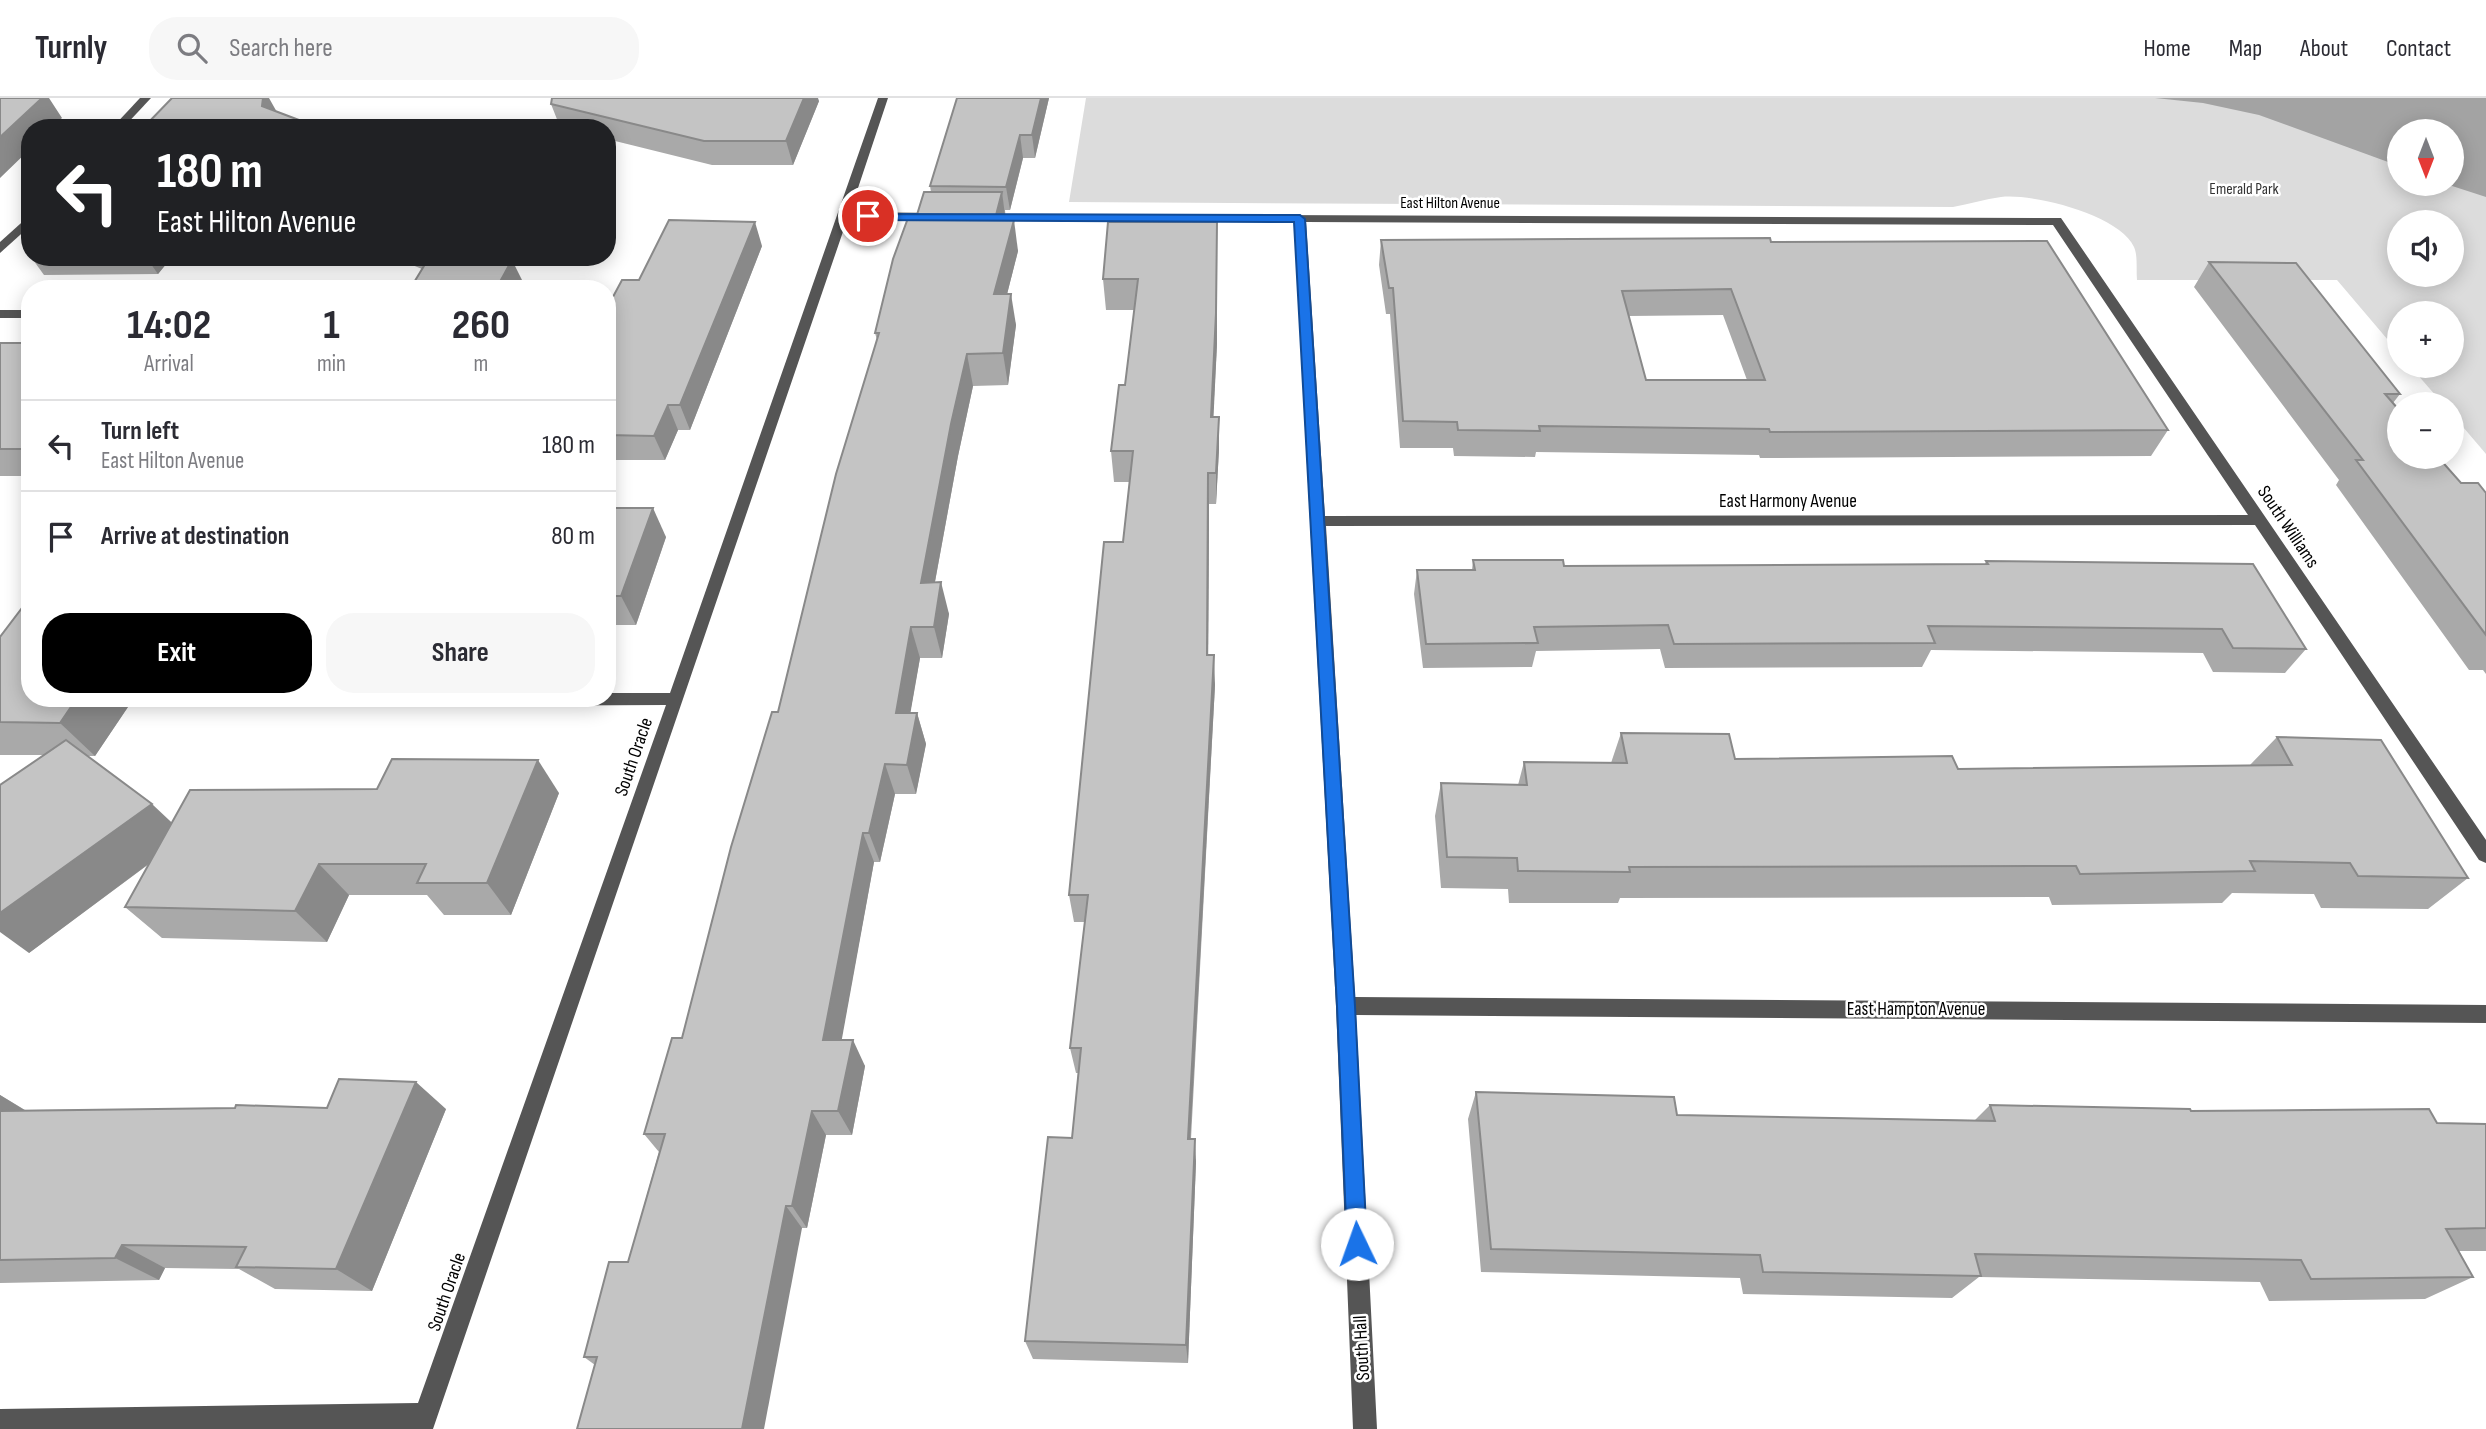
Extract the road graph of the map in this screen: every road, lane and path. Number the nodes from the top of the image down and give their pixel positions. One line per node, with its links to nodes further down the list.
1 (146, 98): 3 (street)
2 (883, 98): 4 (street, South Oracle)
3 (126, 119)
4 (842, 216): 5 (street, East Hilton Avenue); 14 (street, South Oracle)
5 (1300, 219): 6 (street, East Hilton Avenue); 12 (street, South Hall)
6 (2057, 221): 11 (street, South Williams)
7 (21, 228): 8 (street)
8 (0, 249)
9 (0, 314): 10 (street)
10 (21, 314)
11 (2259, 520): 12 (street, East Harmony Avenue); 15 (street, South Williams)
12 (1317, 521): 16 (street, South Hall)
13 (616, 699): 14 (street)
14 (676, 699): 19 (street, South Oracle)
15 (2486, 855)
16 (1346, 1006): 17 (street, East Hampton Avenue); 20 (street, South Hall)
17 (2486, 1014)
18 (0, 1421): 19 (street)
19 (424, 1422)
20 (1365, 1429)

